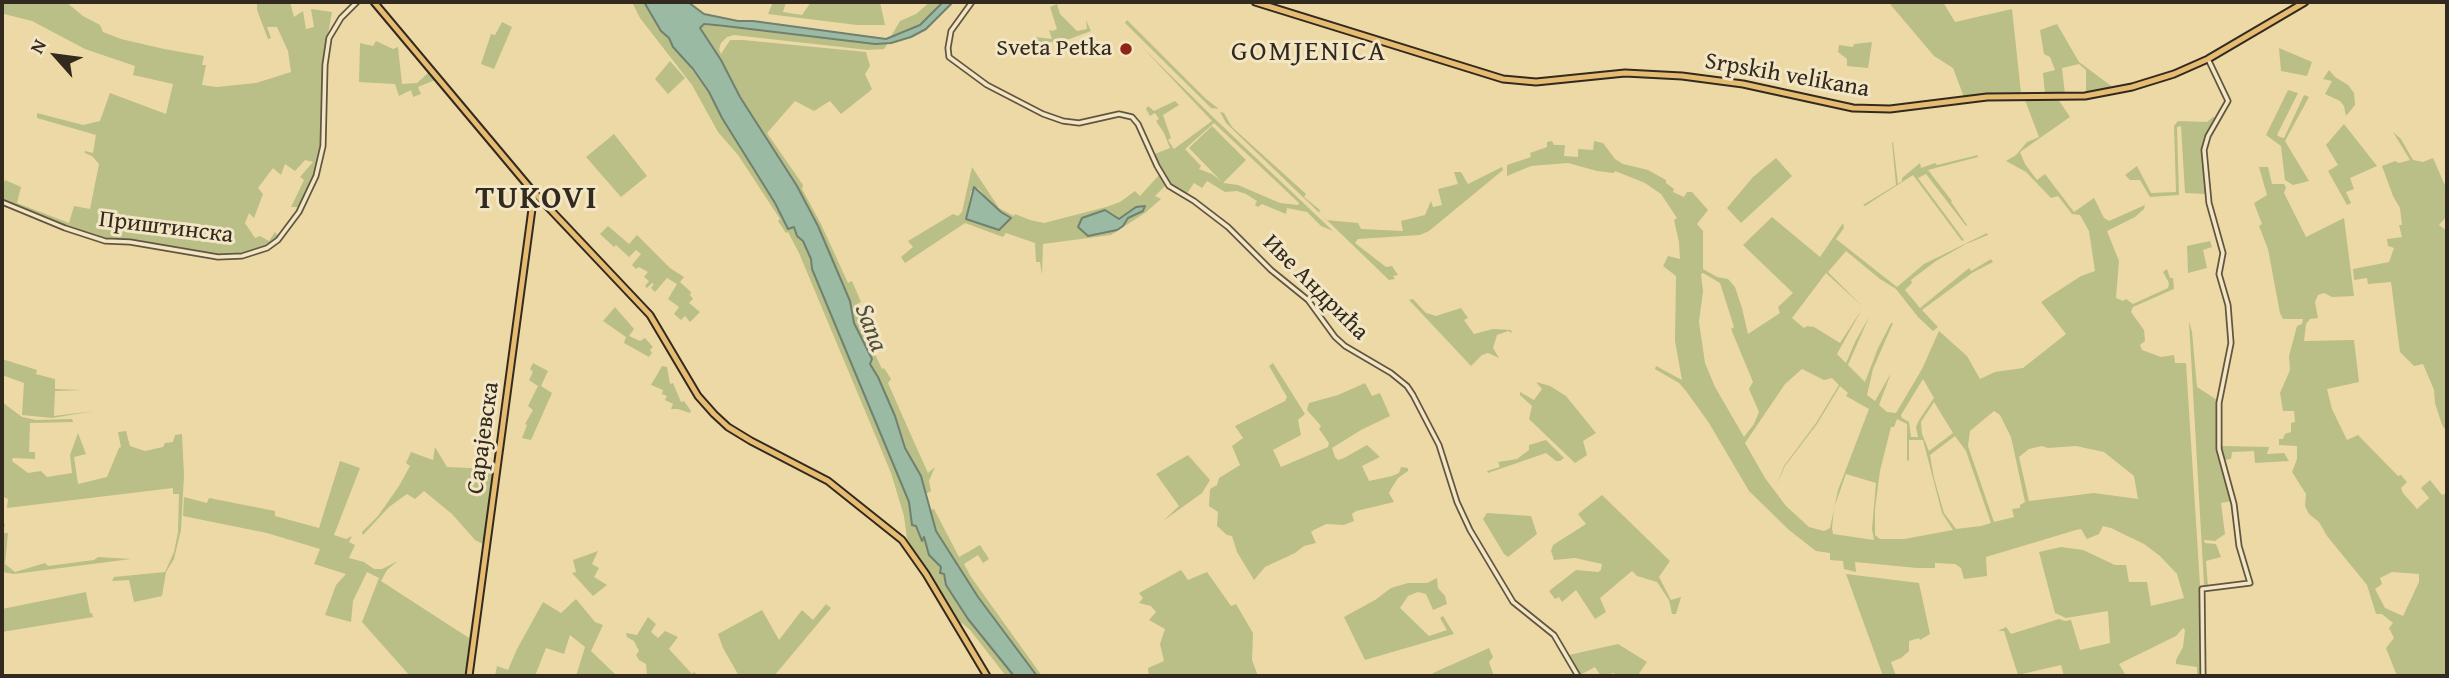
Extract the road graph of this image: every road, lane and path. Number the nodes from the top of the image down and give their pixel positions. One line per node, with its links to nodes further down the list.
1 (357, 2): 8 (street, Приштинска)
2 (374, 2): 7 (main road)
3 (971, 2): 13 (street, Иве Андрића)
4 (1255, 2): 6 (main road, Srpskih velikana)
5 (2305, 2): 6 (main road, Srpskih velikana)
6 (2208, 59): 14 (street)
7 (532, 190): 9 (main road); 10 (main road, Сарајевска)
8 (2, 202)
9 (545, 204): 10 (main road); 12 (main road)
10 (533, 207): 11 (main road, Сарајевска)
11 (469, 676)
12 (988, 676)
13 (1578, 676)
14 (2203, 676)

